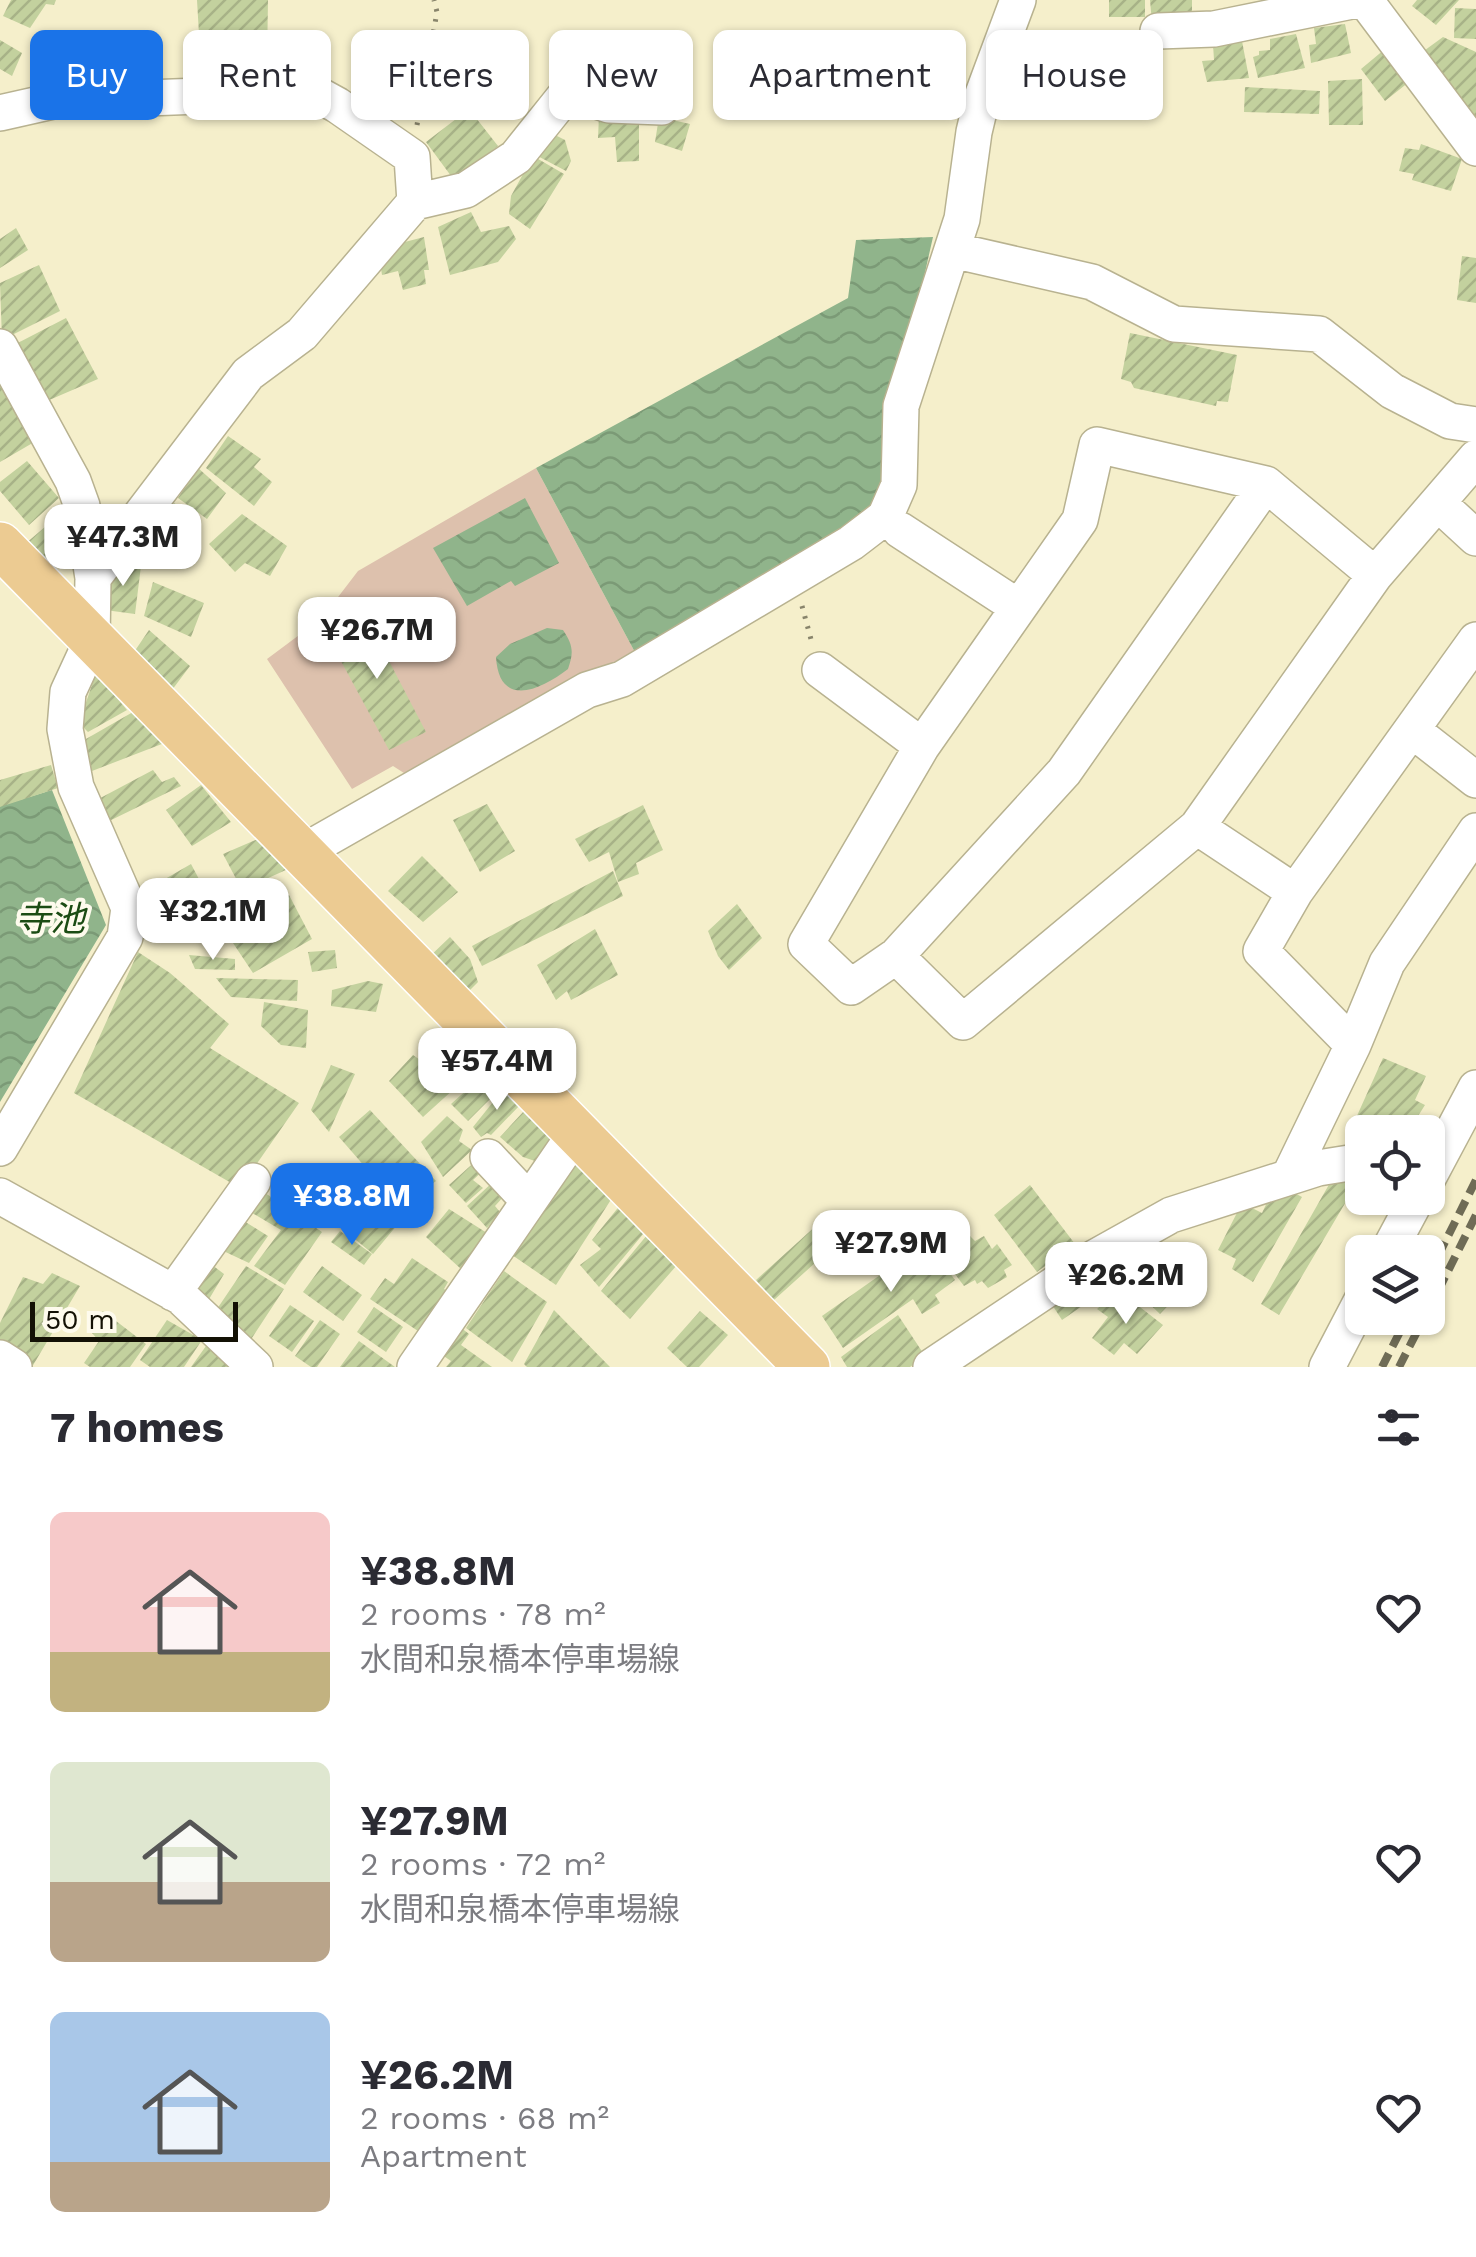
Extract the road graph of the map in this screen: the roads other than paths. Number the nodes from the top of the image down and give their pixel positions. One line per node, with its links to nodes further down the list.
1 (1018, 0): 8 (street)
2 (1361, 0): 3 (street); 6 (street)
3 (1163, 31)
4 (0, 113): 7 (street)
5 (549, 116): 7 (street)
6 (1476, 148)
7 (415, 202): 18 (street)
8 (952, 250): 10 (street); 28 (street)
9 (0, 347): 18 (street)
10 (1476, 424)
11 (1476, 458): 13 (street)
12 (1266, 484): 17 (street); 19 (street); 30 (street)
13 (1439, 504): 15 (street); 17 (street)
14 (900, 530): 19 (street)
15 (1476, 538)
16 (0, 545): 20 (main road)
17 (1374, 575): 26 (street)
18 (93, 578): 20 (street)
19 (1018, 608): 24 (street)
20 (92, 640): 28 (main road); 35 (street)
21 (1476, 640): 23 (street)
22 (820, 670): 24 (street)
23 (1412, 730): 25 (street); 29 (street)
24 (922, 746): 30 (street)
25 (1476, 780)
26 (1197, 827): 29 (street); 30 (street)
27 (1476, 831): 31 (street)
28 (303, 852): 33 (main road)
29 (1296, 892): 31 (street)
30 (896, 956)
31 (1353, 1045): 38 (street)
32 (1476, 1088): 34 (street)
33 (578, 1130): 41 (street); 48 (main road)
34 (1445, 1139)
35 (0, 1148)
36 (488, 1157): 41 (street)
37 (1345, 1164): 38 (street)
38 (1290, 1177): 49 (street)
39 (253, 1181): 42 (street)
40 (0, 1196): 42 (street)
41 (529, 1201): 47 (street)
42 (173, 1293): 46 (street)
43 (1345, 1333): 50 (street)
44 (0, 1358): 45 (street)
45 (14, 1367)
46 (254, 1367)
47 (414, 1367)
48 (806, 1367)
49 (931, 1367)
50 (1327, 1367)

